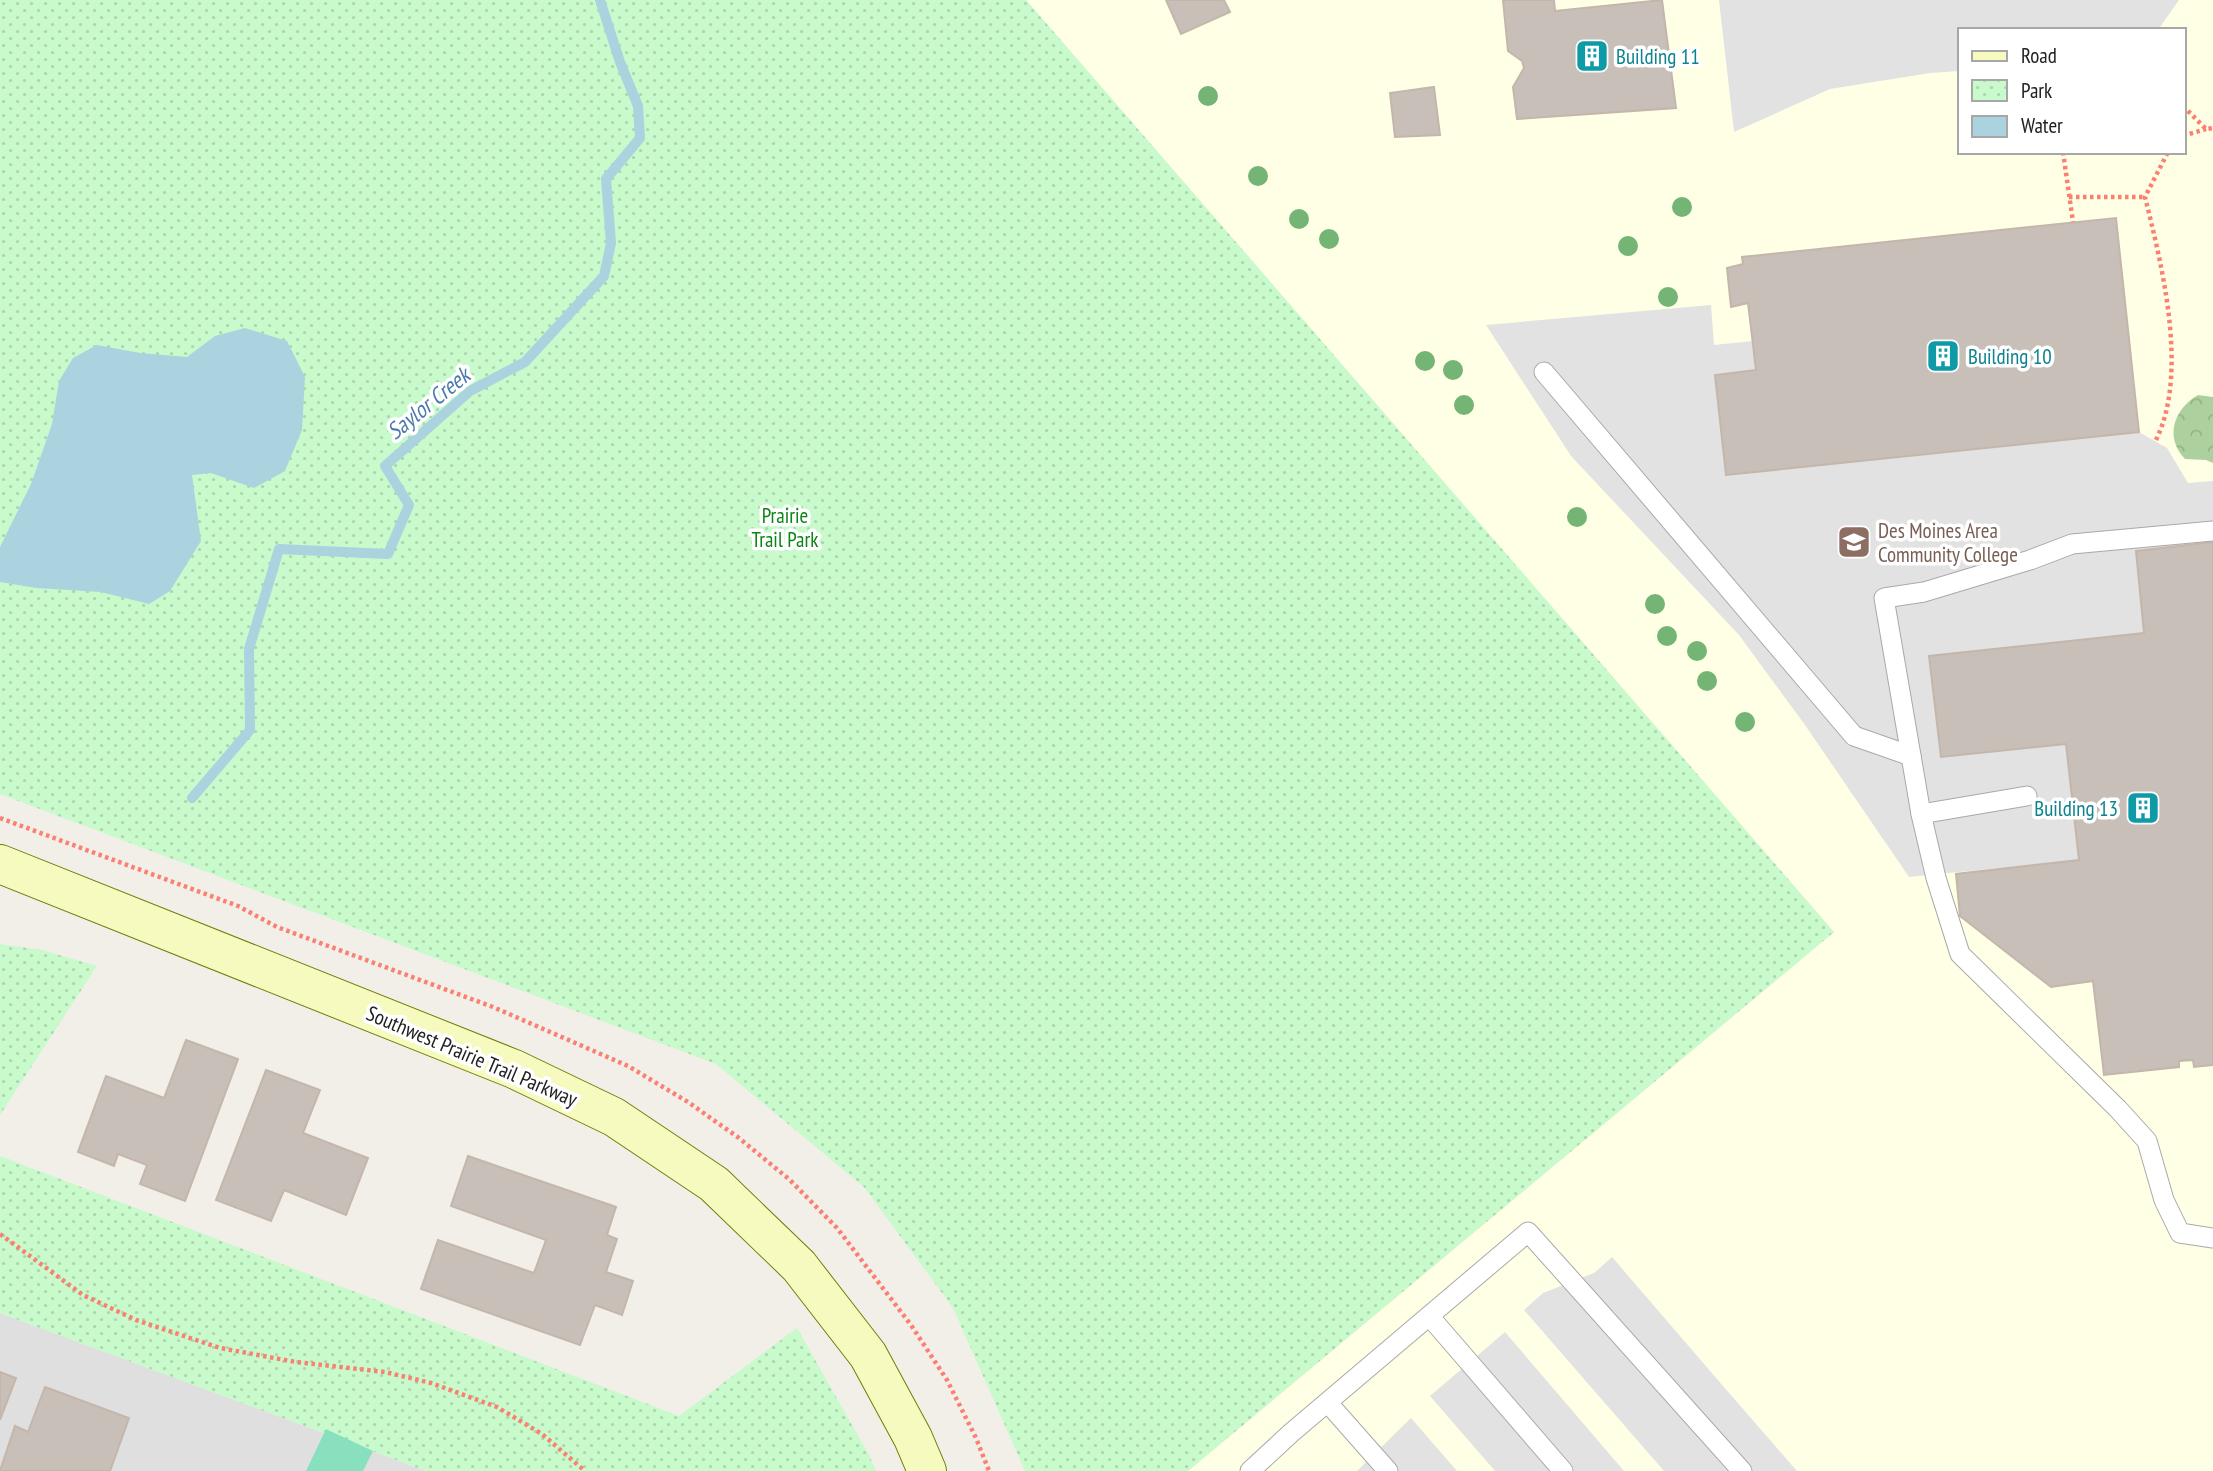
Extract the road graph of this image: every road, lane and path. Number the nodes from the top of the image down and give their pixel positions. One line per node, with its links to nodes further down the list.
1 (2185, 108): 3 (path)
2 (2213, 128): 3 (path)
3 (2206, 129): 4 (path)
4 (2185, 135)
5 (2063, 154): 7 (path)
6 (2167, 154): 8 (path)
7 (2068, 197): 8 (path); 9 (path)
8 (2146, 197): 11 (path)
9 (2073, 222)
10 (1544, 372): 13 (lane)
11 (2156, 440)
12 (2213, 531): 13 (lane)
13 (1911, 756): 15 (lane)
14 (2027, 796): 15 (lane)
15 (1921, 814): 18 (lane)
16 (0, 864): 22 (street, Southwest Prairie Trail Parkway)
17 (0, 1234): 21 (path)
18 (2213, 1238)
19 (1430, 1317): 20 (lane); 25 (lane); 26 (lane)
20 (1328, 1403): 23 (lane); 24 (lane)
21 (585, 1471)
22 (927, 1471)
23 (1250, 1471)
24 (1388, 1471)
25 (1563, 1471)
26 (1742, 1471)

